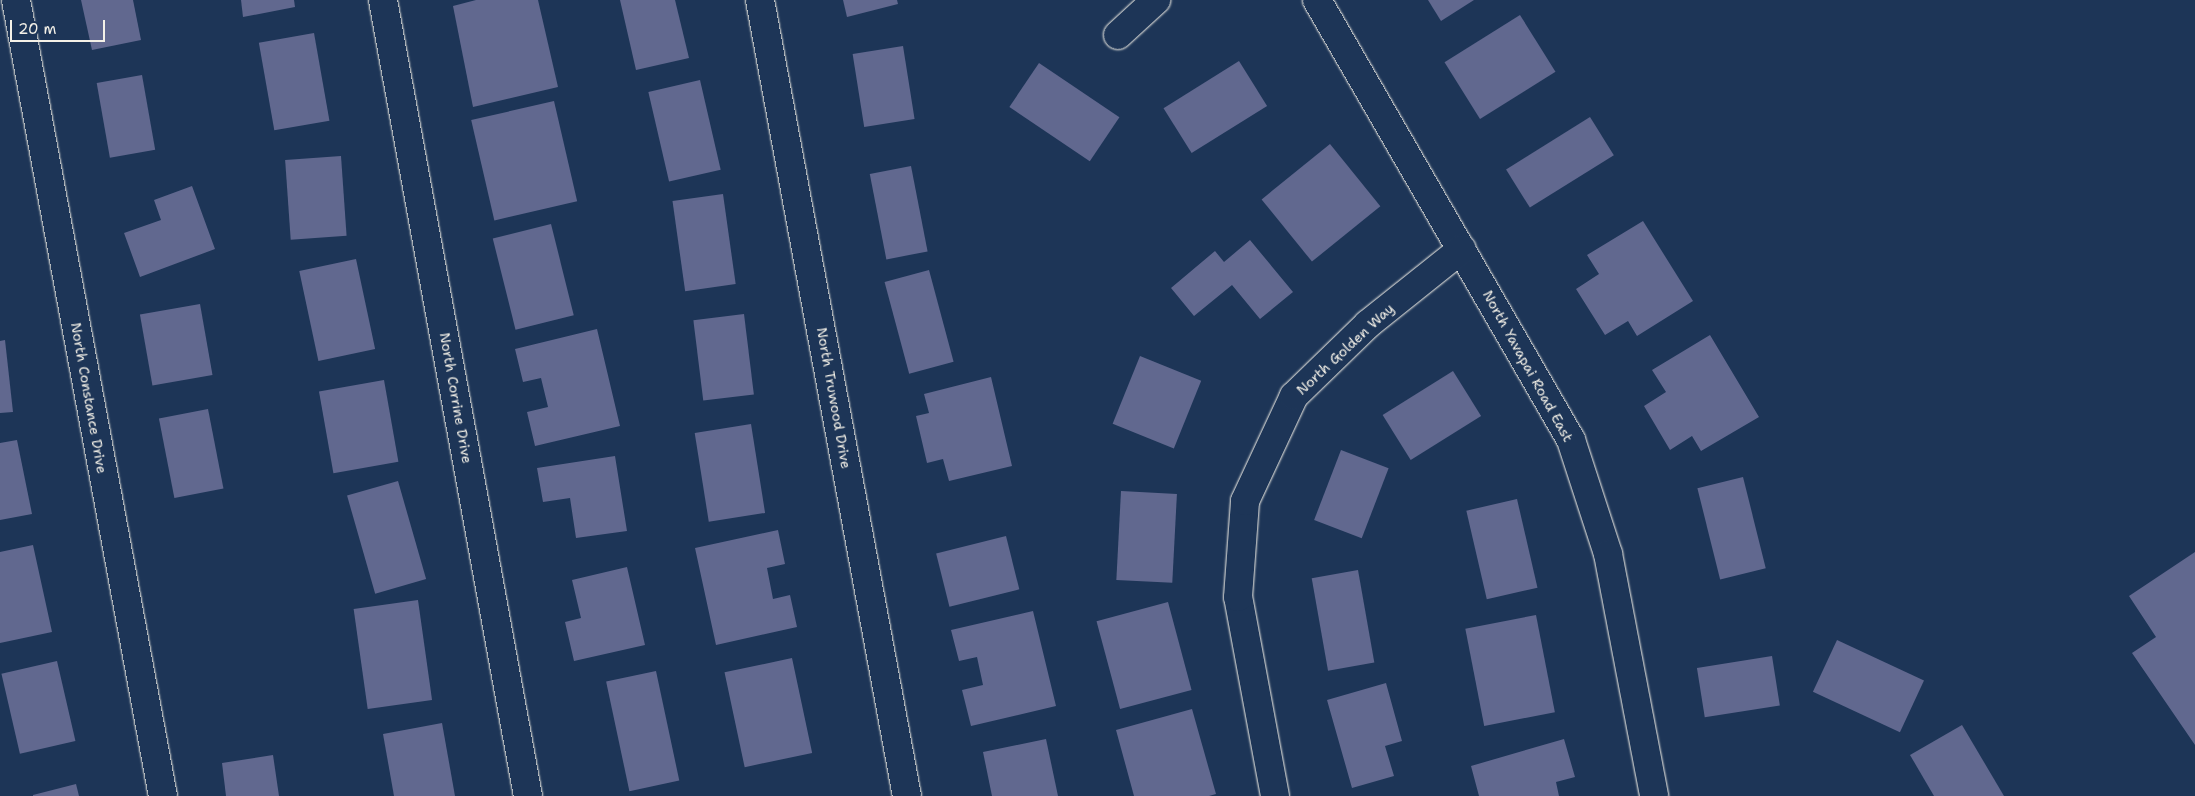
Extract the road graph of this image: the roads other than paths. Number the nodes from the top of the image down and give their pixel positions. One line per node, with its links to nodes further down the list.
1 (16, 0): 8 (street, North Constance Drive)
2 (383, 0): 9 (street, North Corrine Drive)
3 (760, 0): 10 (street, North Truwood Drive)
4 (1156, 0): 6 (street)
5 (1317, 0): 7 (street, North Yavapai Road East)
6 (1118, 35)
7 (1462, 249): 11 (street, North Golden Way); 12 (street, North Yavapai Road East)
8 (162, 796)
9 (528, 796)
10 (907, 796)
11 (1275, 796)
12 (1654, 796)

